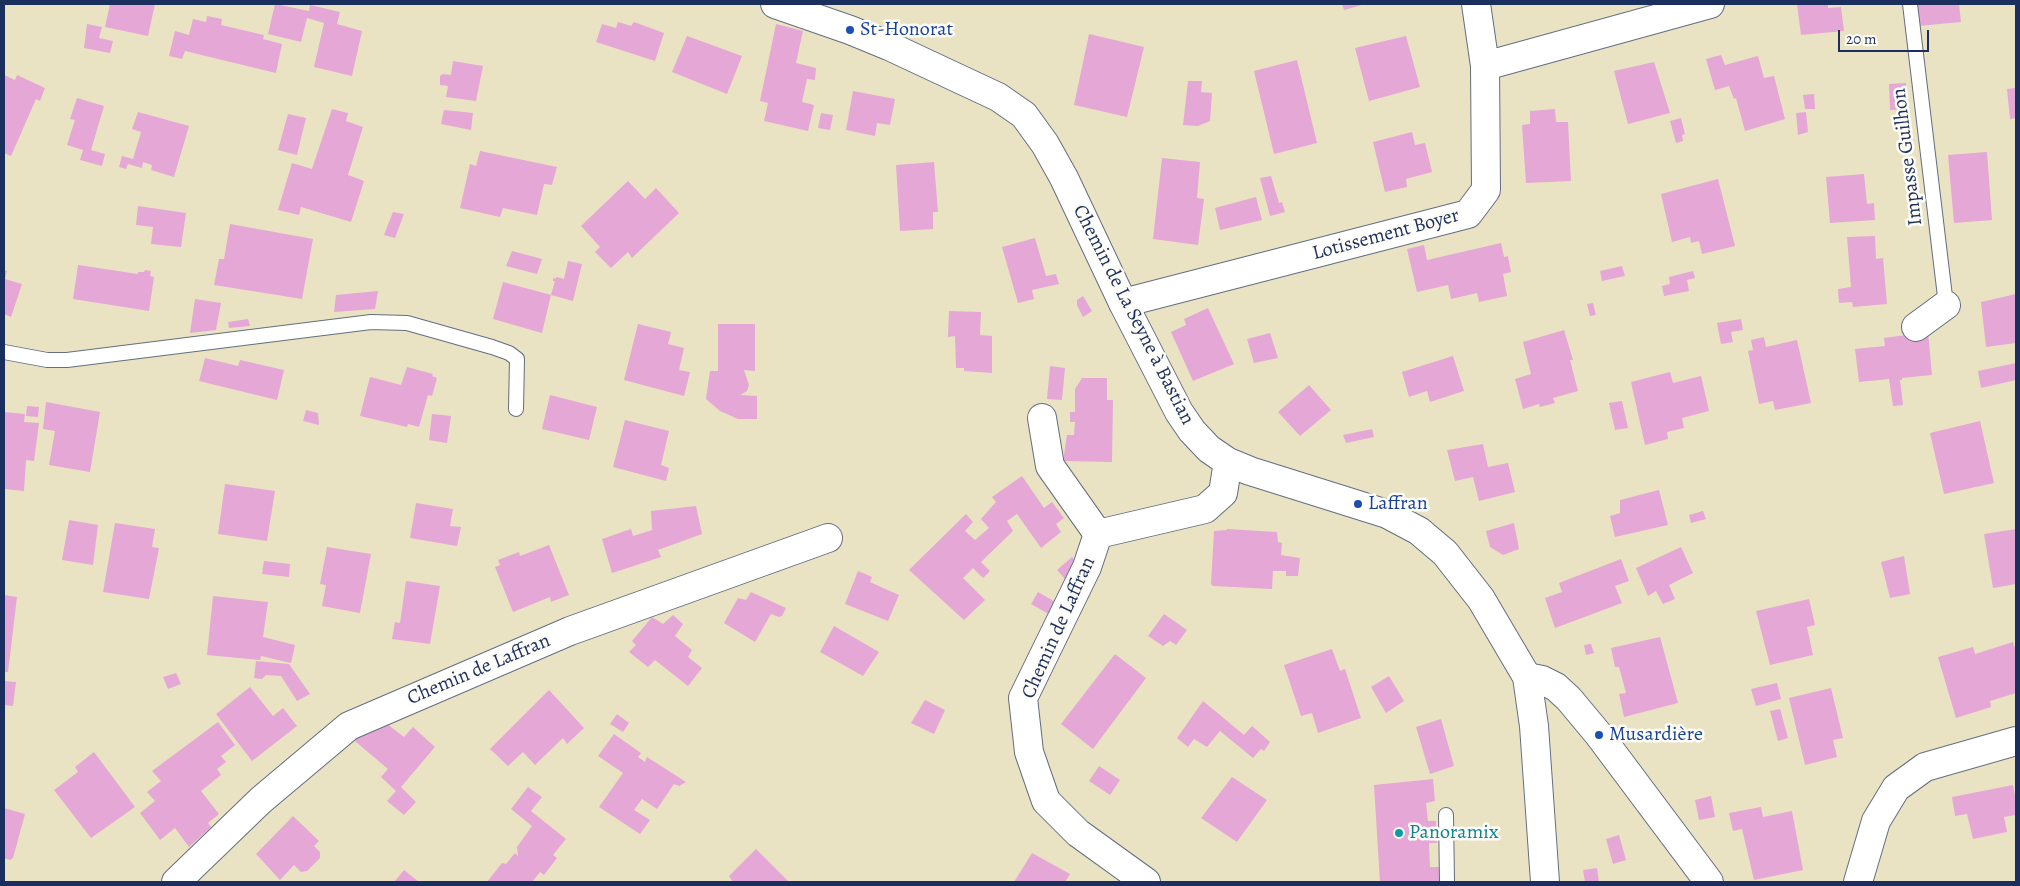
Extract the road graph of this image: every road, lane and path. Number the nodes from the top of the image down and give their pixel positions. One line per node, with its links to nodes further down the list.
1 (775, 4): 6 (street, Chemin de La Seyne à Bastian)
2 (1476, 4): 5 (street, Lotissement Boyer)
3 (1710, 4): 5 (street)
4 (1910, 4): 7 (lane, Impasse Guilhon)
5 (1485, 66): 6 (street, Lotissement Boyer)
6 (1123, 303): 12 (street, Chemin de La Seyne à Bastian)
7 (1946, 305): 8 (street)
8 (1916, 327)
9 (4, 352): 10 (lane)
10 (516, 409)
11 (1042, 418): 13 (street, Chemin de Laffran)
12 (1228, 462): 13 (street, Chemin de Laffran); 15 (street, Chemin de La Seyne à Bastian)
13 (1098, 534): 19 (street, Chemin de Laffran)
14 (828, 538): 18 (street, Chemin de Laffran)
15 (1527, 677): 21 (street, Chemin de La Seyne à Bastian); 22 (street)
16 (2016, 741): 23 (street)
17 (1446, 815): 20 (lane)
18 (176, 882)
19 (1146, 882)
20 (1447, 882)
21 (1545, 882)
22 (1709, 882)
23 (1858, 882)

